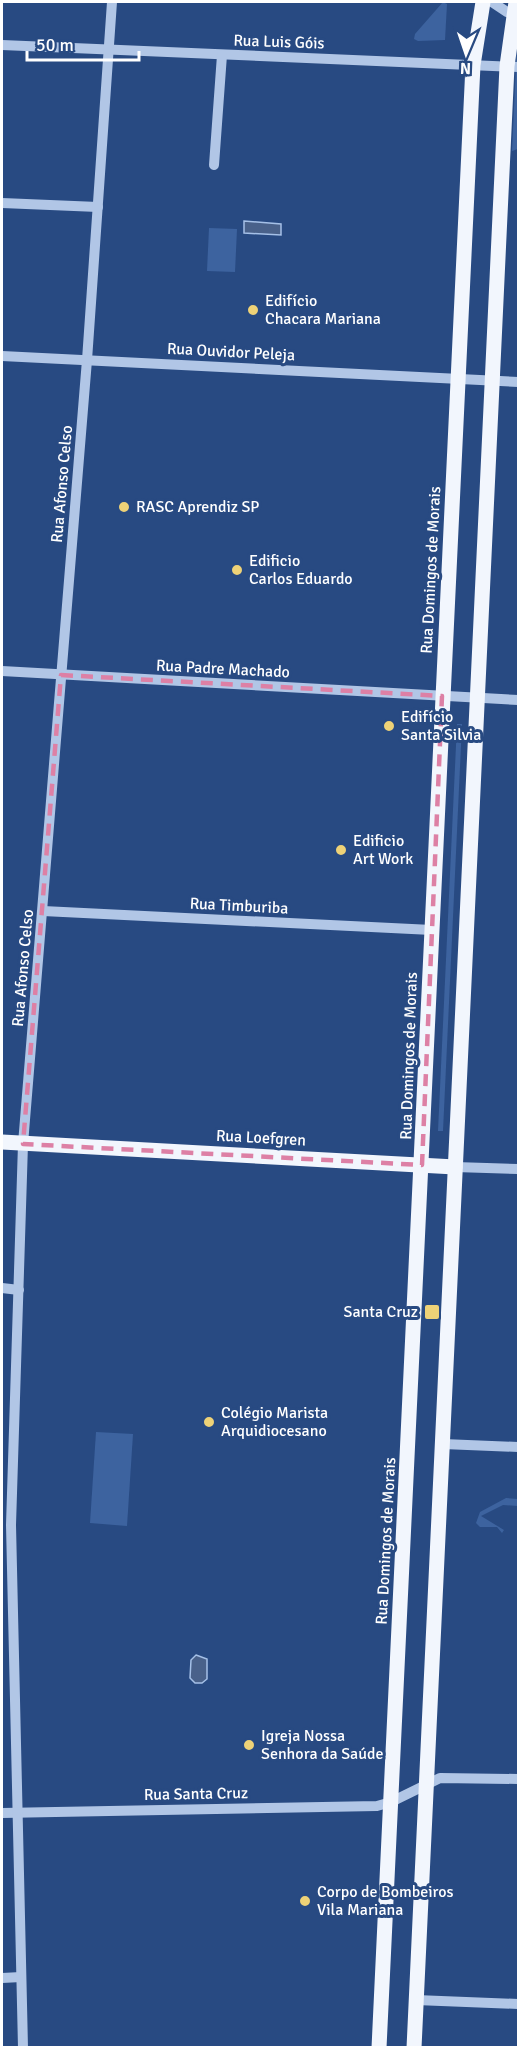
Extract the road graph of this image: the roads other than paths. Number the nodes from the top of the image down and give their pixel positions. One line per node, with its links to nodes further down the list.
1 (112, 2): 6 (street, Rua Afonso Celso)
2 (483, 2): 8 (main road, Rua Domingos de Morais)
3 (492, 2): 4 (street)
4 (516, 11): 9 (main road)
5 (2, 45): 6 (street, Rua Luis Góis)
6 (109, 51): 7 (street, Rua Luis Góis); 12 (street, Rua Afonso Celso)
7 (222, 55): 8 (street, Rua Luis Góis); 10 (street)
8 (473, 65): 9 (street, Rua Luis Góis); 15 (main road, Rua Domingos de Morais)
9 (513, 67): 16 (main road)
10 (214, 165)
11 (2, 202): 12 (street)
12 (98, 207): 14 (street, Rua Afonso Celso)
13 (2, 356): 14 (street, Rua Ouvidor Peleja)
14 (87, 360): 15 (street, Rua Ouvidor Peleja); 19 (street, Rua Afonso Celso)
15 (459, 380): 16 (street, Rua Ouvidor Peleja); 20 (main road, Rua Domingos de Morais)
16 (493, 381): 17 (street, Rua Ouvidor Peleja); 21 (main road)
17 (519, 382)
18 (2, 671): 19 (street, Rua Padre Machado)
19 (61, 675): 20 (street, Rua Padre Machado); 23 (street, Rua Afonso Celso)
20 (442, 696): 21 (street, Rua Padre Machado); 24 (main road, Rua Domingos de Morais)
21 (478, 699): 22 (street, Rua Padre Machado); 28 (main road)
22 (519, 700)
23 (44, 911): 24 (street, Rua Timburiba); 26 (street, Rua Afonso Celso)
24 (432, 930): 27 (main road, Rua Domingos de Morais)
25 (2, 1143): 26 (main road, Rua Loefgren)
26 (23, 1144): 27 (main road, Rua Loefgren); 31 (street, Rua Afonso Celso)
27 (422, 1165): 28 (main road, Rua Loefgren); 37 (main road, Rua Domingos de Morais)
28 (455, 1167): 29 (street, Rua Loefgren); 32 (main road)
29 (519, 1169)
30 (2, 1288): 31 (street)
31 (19, 1290): 34 (street, Rua Afonso Celso)
32 (443, 1444): 33 (street); 36 (main road)
33 (519, 1448)
34 (6, 1525): 38 (street, Rua Afonso Celso)
35 (519, 1779): 36 (street)
36 (424, 1784): 37 (street); 42 (main road)
37 (391, 1802): 38 (street, Rua Santa Cruz); 45 (main road, Rua Domingos de Morais)
38 (16, 1812): 39 (street, Rua Santa Cruz); 40 (street, Rua Afonso Celso)
39 (2, 1813)
40 (21, 1977): 41 (street); 44 (street, Rua Afonso Celso)
41 (2, 1978)
42 (416, 2000): 43 (street); 46 (main road)
43 (519, 2004)
44 (23, 2048)
45 (380, 2048)
46 (414, 2048)

